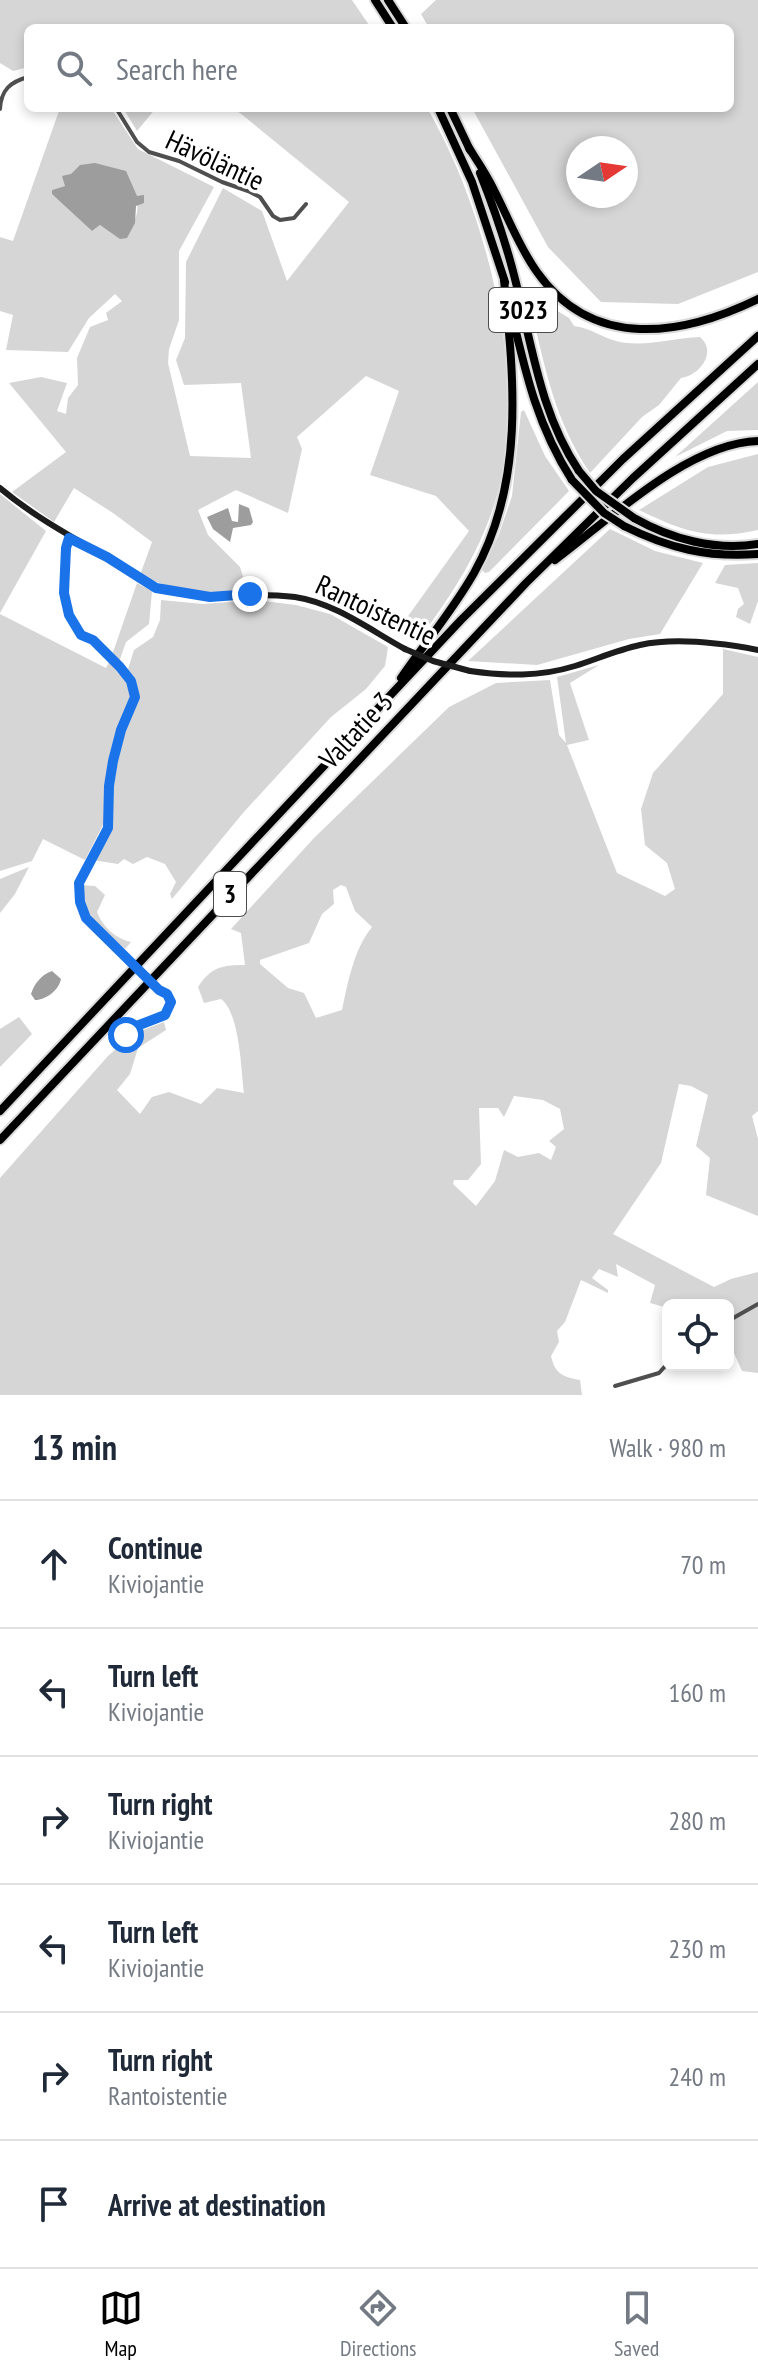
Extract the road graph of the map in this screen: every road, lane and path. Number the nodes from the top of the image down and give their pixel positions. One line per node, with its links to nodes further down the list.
1 (375, 0): 3 (highway)
2 (388, 0): 4 (highway)
3 (390, 24)
4 (403, 24)
5 (24, 79): 6 (street)
6 (0, 109)
7 (118, 112): 11 (street, Hävöläntie)
8 (440, 112): 12 (highway, 3023)
9 (452, 112): 10 (highway, 3023)
10 (469, 148): 13 (highway); 19 (highway, 3023, bridge)
11 (306, 204)
12 (504, 280): 20 (highway, 3023, bridge); 23 (highway)
13 (758, 299)
14 (758, 336): 23 (highway, Valtatie 3 / 3)
15 (758, 364): 21 (highway, Valtatie 3 / 3)
16 (758, 441): 21 (highway)
17 (0, 488): 18 (street, Rantoistentie)
18 (69, 538): 22 (street, Rantoistentie, bridge); 24 (street, bridge)
19 (758, 544)
20 (758, 554)
21 (526, 583): 26 (highway, Valtatie 3 / 3)
22 (758, 650)
23 (383, 702): 25 (highway, Valtatie 3 / 3)
24 (126, 1035)
25 (0, 1111)
26 (0, 1140)
27 (758, 1304): 28 (street)
28 (734, 1318)
29 (662, 1370): 30 (street)
30 (615, 1386)

